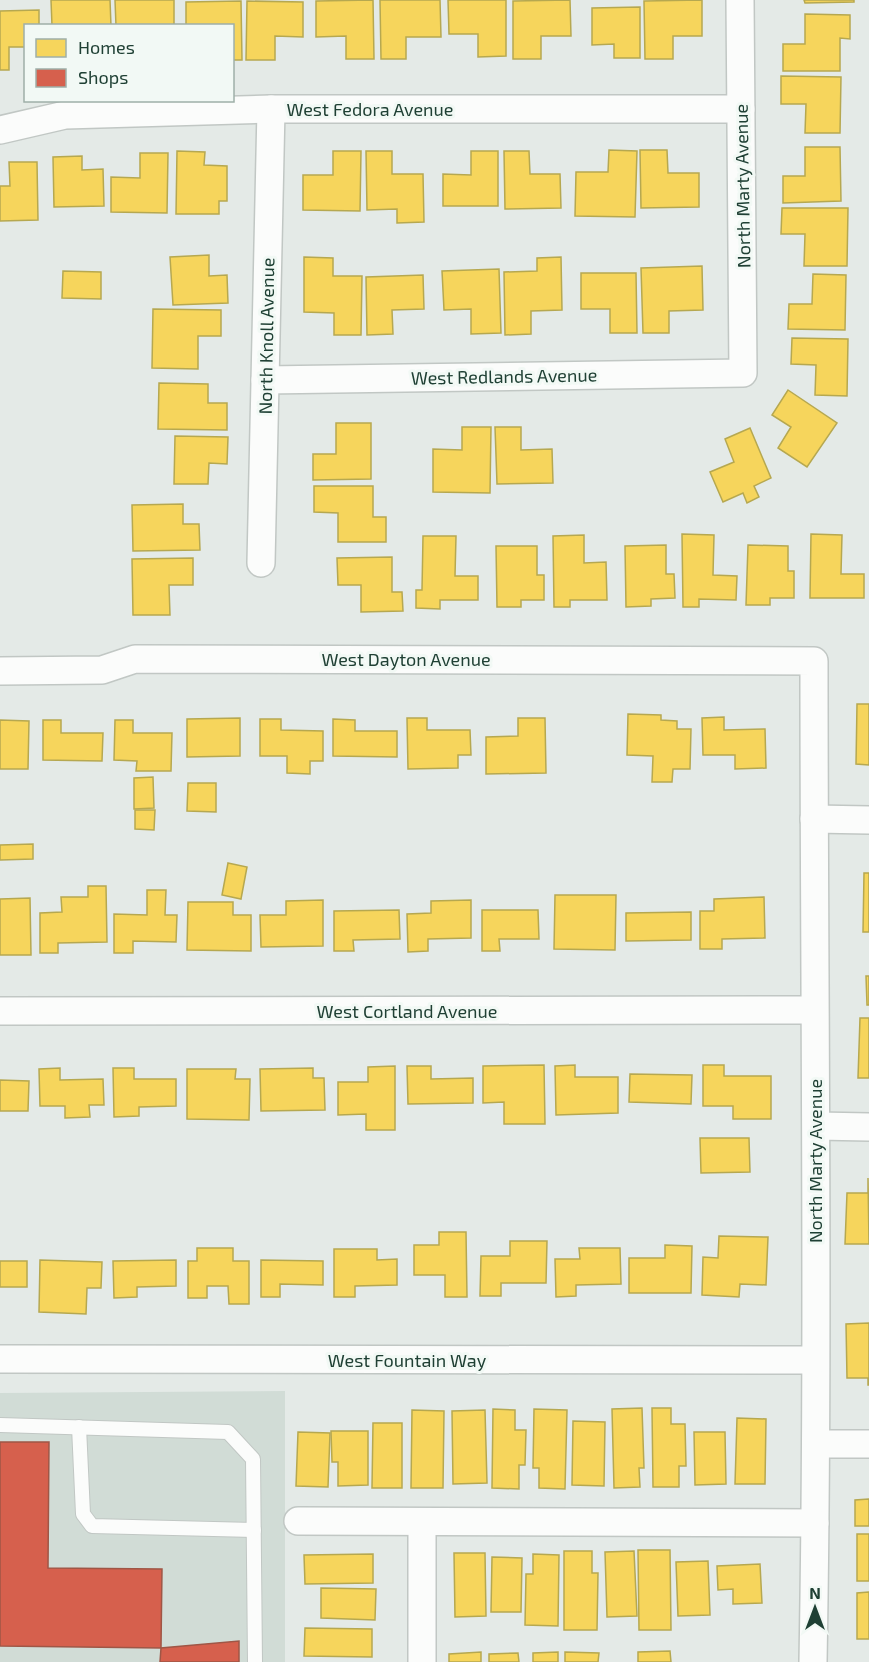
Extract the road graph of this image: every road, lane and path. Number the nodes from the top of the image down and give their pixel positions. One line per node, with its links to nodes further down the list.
1 (740, 0): 3 (street, North Marty Avenue)
2 (271, 109): 3 (street, West Fedora Avenue); 4 (street, West Fedora Avenue); 6 (street, North Knoll Avenue)
3 (741, 109): 5 (street, North Marty Avenue)
4 (0, 130)
5 (743, 373): 6 (street, West Redlands Avenue)
6 (265, 380): 7 (street, North Knoll Avenue)
7 (261, 564)
8 (814, 661): 9 (street, West Dayton Avenue); 10 (street, North Marty Avenue)
9 (0, 671)
10 (814, 819): 11 (street); 13 (street, North Marty Avenue)
11 (869, 820)
12 (0, 1011): 13 (street, West Cortland Avenue)
13 (814, 1011): 14 (street, North Marty Avenue)
14 (816, 1126): 15 (street); 17 (street, North Marty Avenue)
15 (869, 1127)
16 (0, 1359): 17 (street, West Fountain Way)
17 (814, 1360): 20 (street, North Marty Avenue)
18 (0, 1425): 19 (lane)
19 (80, 1427): 25 (lane); 25 (lane)
20 (816, 1444): 21 (street); 24 (street, North Marty Avenue)
21 (869, 1444)
22 (298, 1521): 23 (street)
23 (422, 1522): 24 (street); 27 (street)
24 (815, 1523): 28 (street, North Marty Avenue)
25 (254, 1530): 26 (lane)
26 (255, 1662)
27 (422, 1662)
28 (813, 1662)

